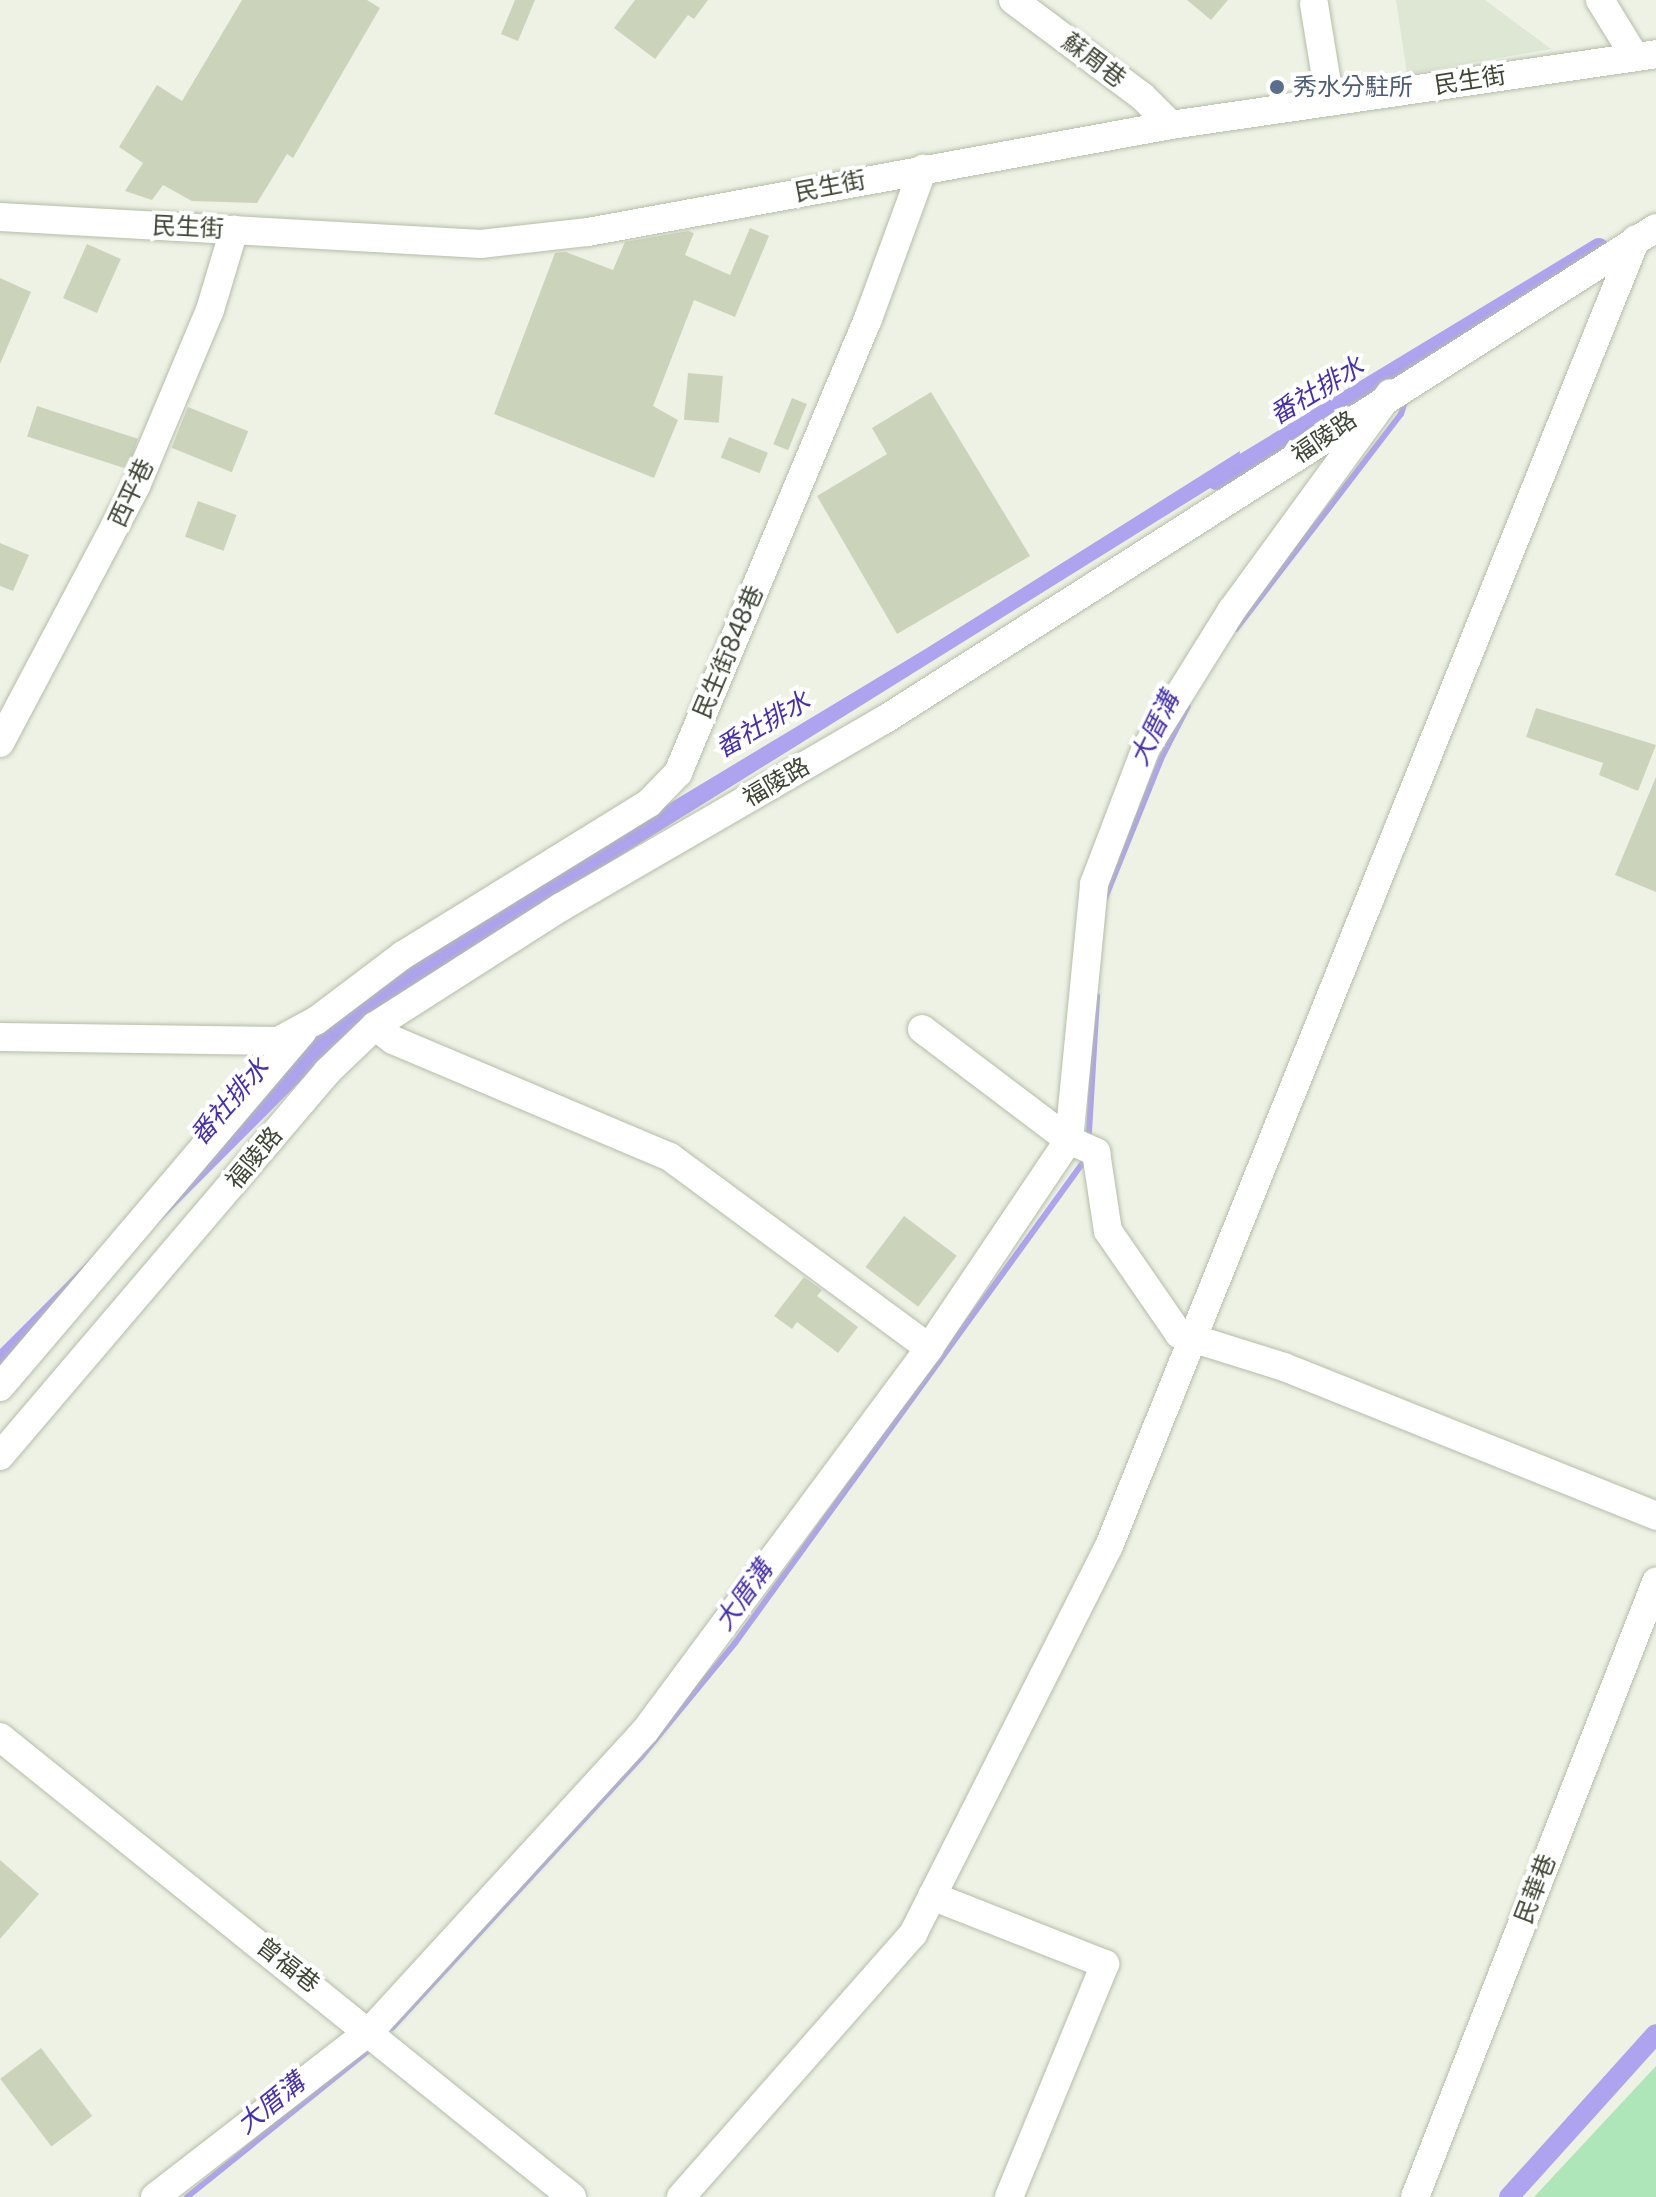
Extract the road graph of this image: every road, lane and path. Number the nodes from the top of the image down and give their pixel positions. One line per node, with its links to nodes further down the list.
1 (1013, 0): 6 (street, 蘇周巷)
2 (1600, 0): 4 (street)
3 (1314, 4): 5 (street)
4 (1646, 56): 5 (street, 民生街)
5 (1330, 102): 6 (street, 民生街)
6 (1171, 125): 7 (street, 民生街)
7 (923, 169): 9 (street, 民生街); 13 (street, 民生街848巷)
8 (0, 217): 9 (street, 民生街)
9 (234, 230): 12 (street, 西平巷)
10 (1646, 233): 11 (street, 福陵路); 19 (street)
11 (1390, 393): 14 (street, 福陵路); 18 (street)
12 (0, 743)
13 (313, 1022): 16 (street); 17 (street); 21 (street)
14 (375, 1026): 17 (street, 福陵路); 20 (street)
15 (922, 1029): 18 (street)
16 (0, 1037)
17 (348, 1050): 22 (street, 福陵路)
18 (1069, 1140): 19 (street); 20 (street)
19 (1192, 1337): 23 (street); 26 (street)
20 (929, 1348): 27 (street)
21 (0, 1387)
22 (0, 1456)
23 (1656, 1516)
24 (1656, 1582): 32 (street, 民華巷)
25 (0, 1737): 27 (street, 曾福巷)
26 (932, 1896): 30 (street); 31 (street)
27 (370, 2031): 28 (street, 曾福巷); 29 (street)
28 (566, 2195)
29 (155, 2197)
30 (681, 2197)
31 (1009, 2197)
32 (1415, 2197)

